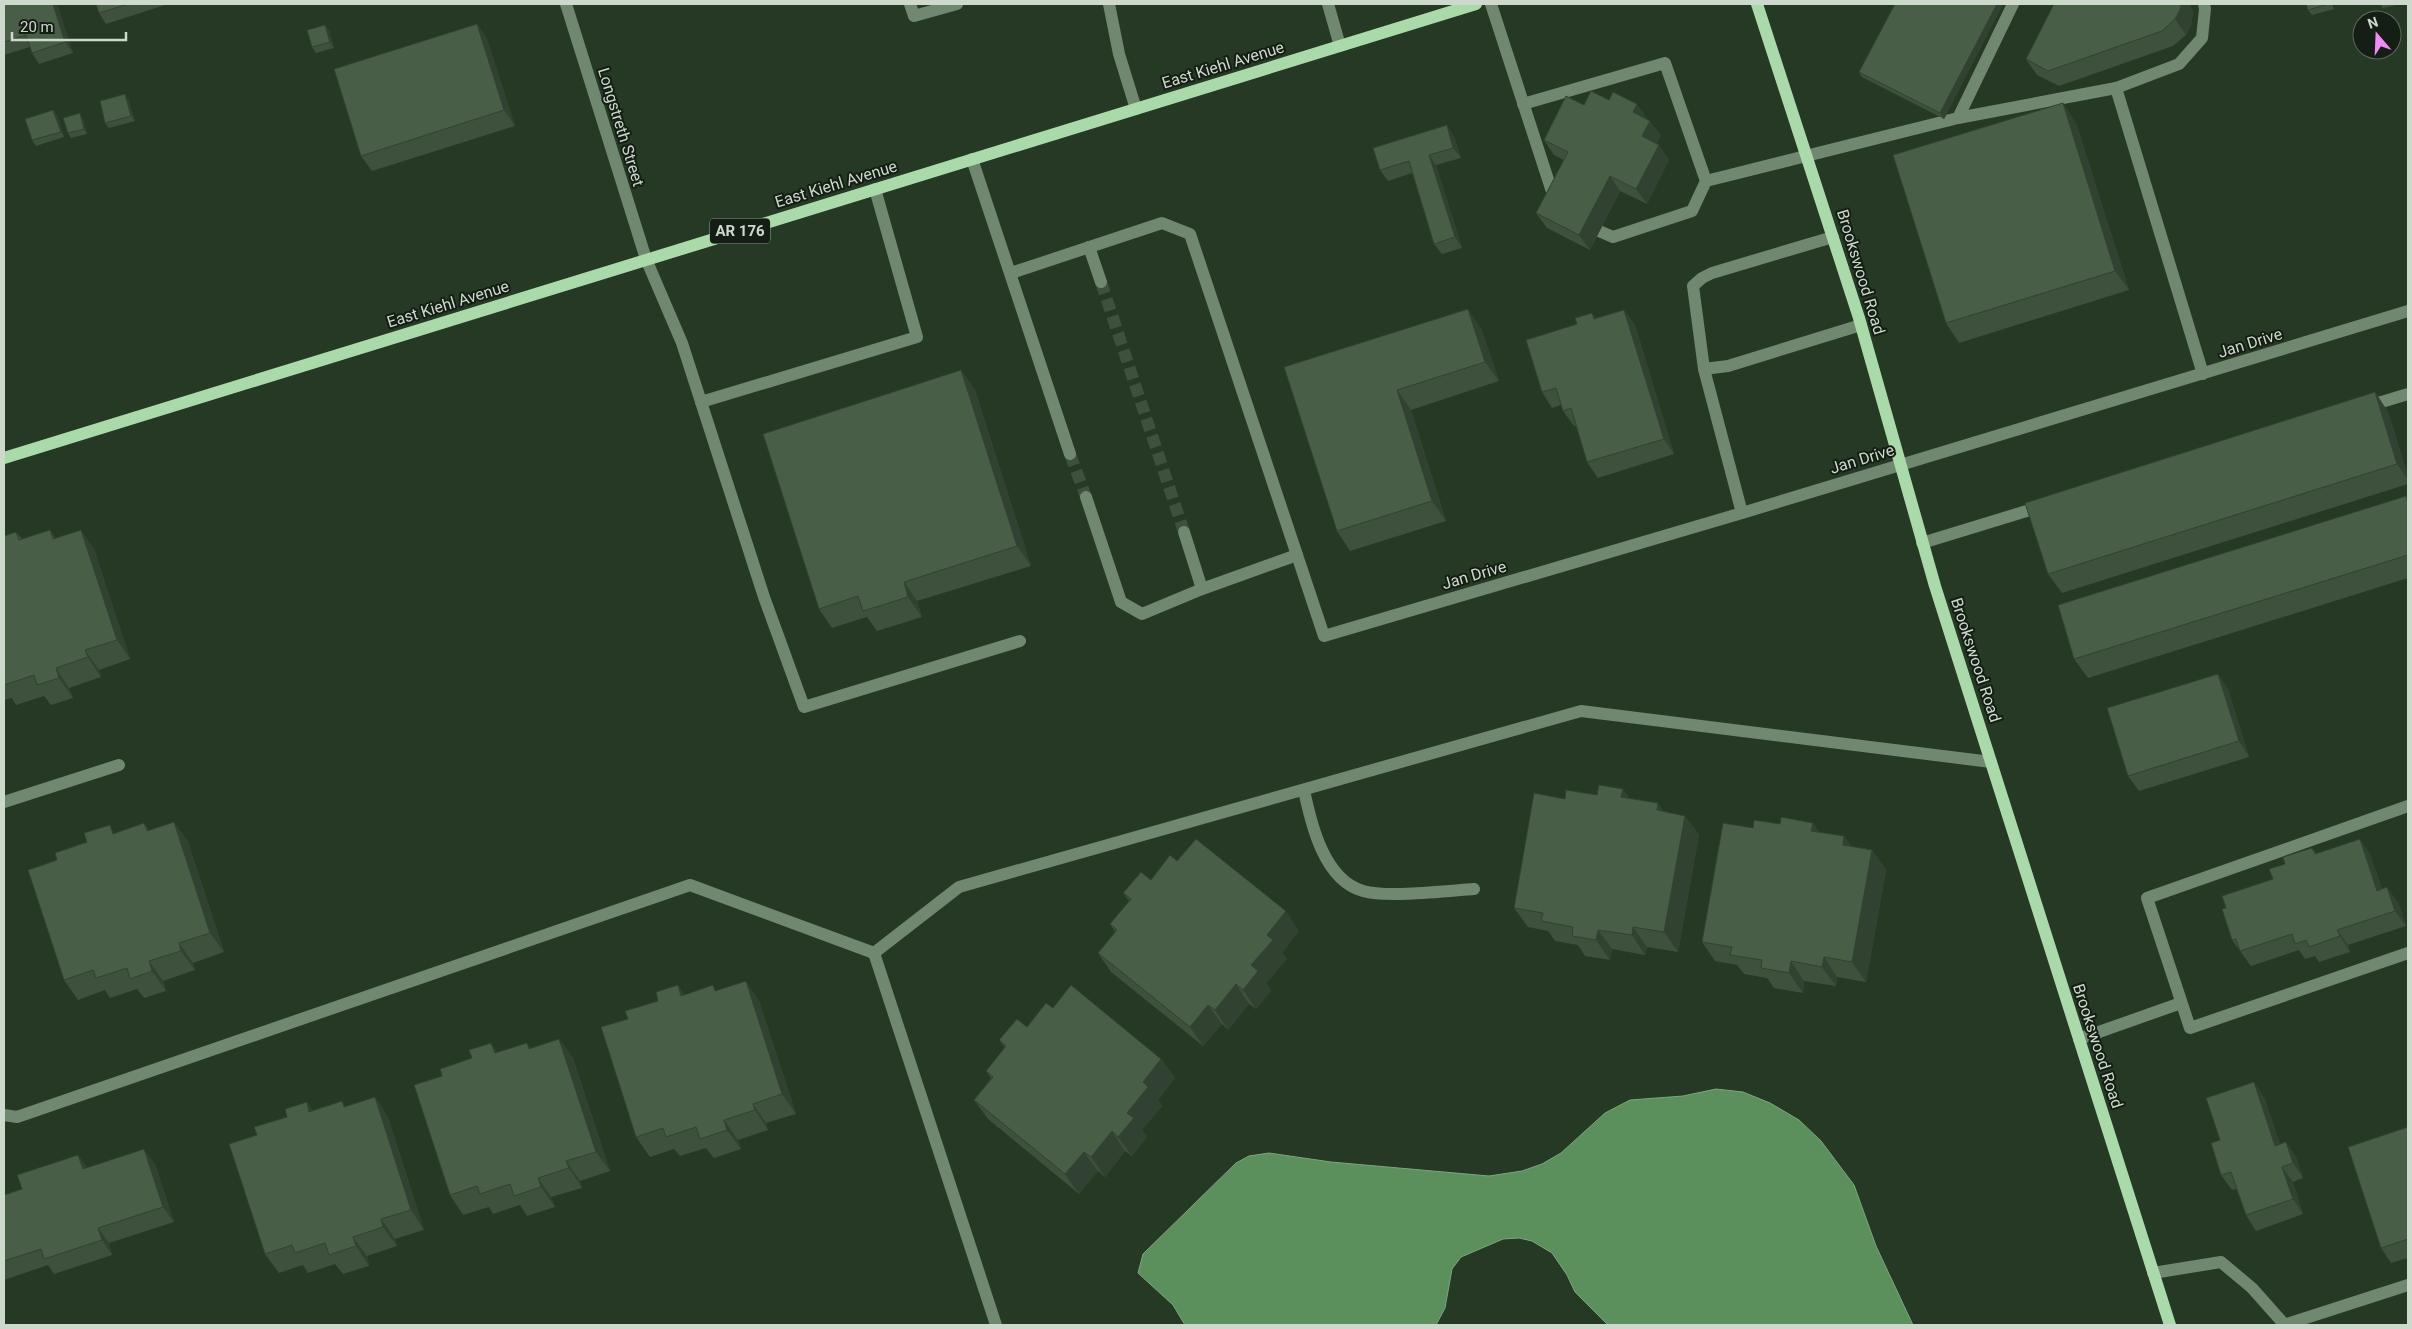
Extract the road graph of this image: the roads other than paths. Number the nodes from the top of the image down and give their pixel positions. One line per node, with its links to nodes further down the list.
1 (566, 4): 24 (street, Longstreth Street)
2 (957, 4): 10 (street)
3 (1109, 4): 14 (street)
4 (1328, 4): 11 (street)
5 (1476, 4): 11 (main road, East Kiehl Avenue / AR 176)
6 (1491, 4): 13 (street)
7 (1756, 4): 16 (main road, Brookswood Road)
8 (2012, 4): 15 (street)
9 (2204, 4): 12 (street)
10 (912, 10)
11 (1340, 46): 14 (main road, East Kiehl Avenue / AR 176)
12 (2116, 88): 15 (street); 30 (street)
13 (1523, 104): 18 (street); 20 (street)
14 (1136, 109): 17 (main road, East Kiehl Avenue / AR 176)
15 (1958, 118): 16 (street)
16 (1806, 156): 18 (street); 22 (main road, Brookswood Road)
17 (972, 159): 19 (main road, East Kiehl Avenue / AR 176); 25 (street)
18 (1706, 181): 21 (street)
19 (875, 189): 24 (main road, East Kiehl Avenue / AR 176); 32 (street)
20 (1558, 208)
21 (1600, 231)
22 (1833, 237): 28 (main road, Brookswood Road); 29 (street)
23 (1089, 247): 25 (street); 26 (street); 42 (street)
24 (646, 260): 32 (street, Longstreth Street); 35 (main road, East Kiehl Avenue / AR 176)
25 (1010, 273): 34 (street)
26 (1101, 282)
27 (2408, 312): 30 (street, Jan Drive)
28 (1861, 325): 29 (street); 36 (main road, Brookswood Road)
29 (1704, 369): 39 (street)
30 (2203, 374): 36 (street, Jan Drive)
31 (2408, 394): 33 (street)
32 (701, 402): 44 (street, Longstreth Street)
33 (2351, 411)
34 (1070, 454)
35 (4, 458)
36 (1900, 465): 39 (street, Jan Drive); 41 (main road, Brookswood Road)
37 (1086, 497): 43 (street)
38 (2056, 502): 41 (street)
39 (1742, 513): 42 (street, Jan Drive)
40 (1184, 532): 43 (street)
41 (1922, 543): 45 (main road, Brookswood Road)
42 (1297, 554): 43 (street)
43 (1202, 589)
44 (1020, 641)
45 (1991, 762): 47 (street); 54 (main road, Brookswood Road)
46 (119, 765): 48 (street)
47 (1304, 790): 50 (street); 51 (street)
48 (4, 802)
49 (2408, 806): 53 (street)
50 (1474, 890)
51 (874, 953): 55 (street); 58 (street)
52 (2408, 953): 53 (street)
53 (2181, 1002): 54 (street)
54 (2079, 1039): 56 (main road, Brookswood Road)
55 (4, 1115)
56 (2153, 1273): 59 (main road, Brookswood Road); 60 (street)
57 (2408, 1285): 60 (street)
58 (996, 1325)
59 (2170, 1325)
60 (2284, 1325)

